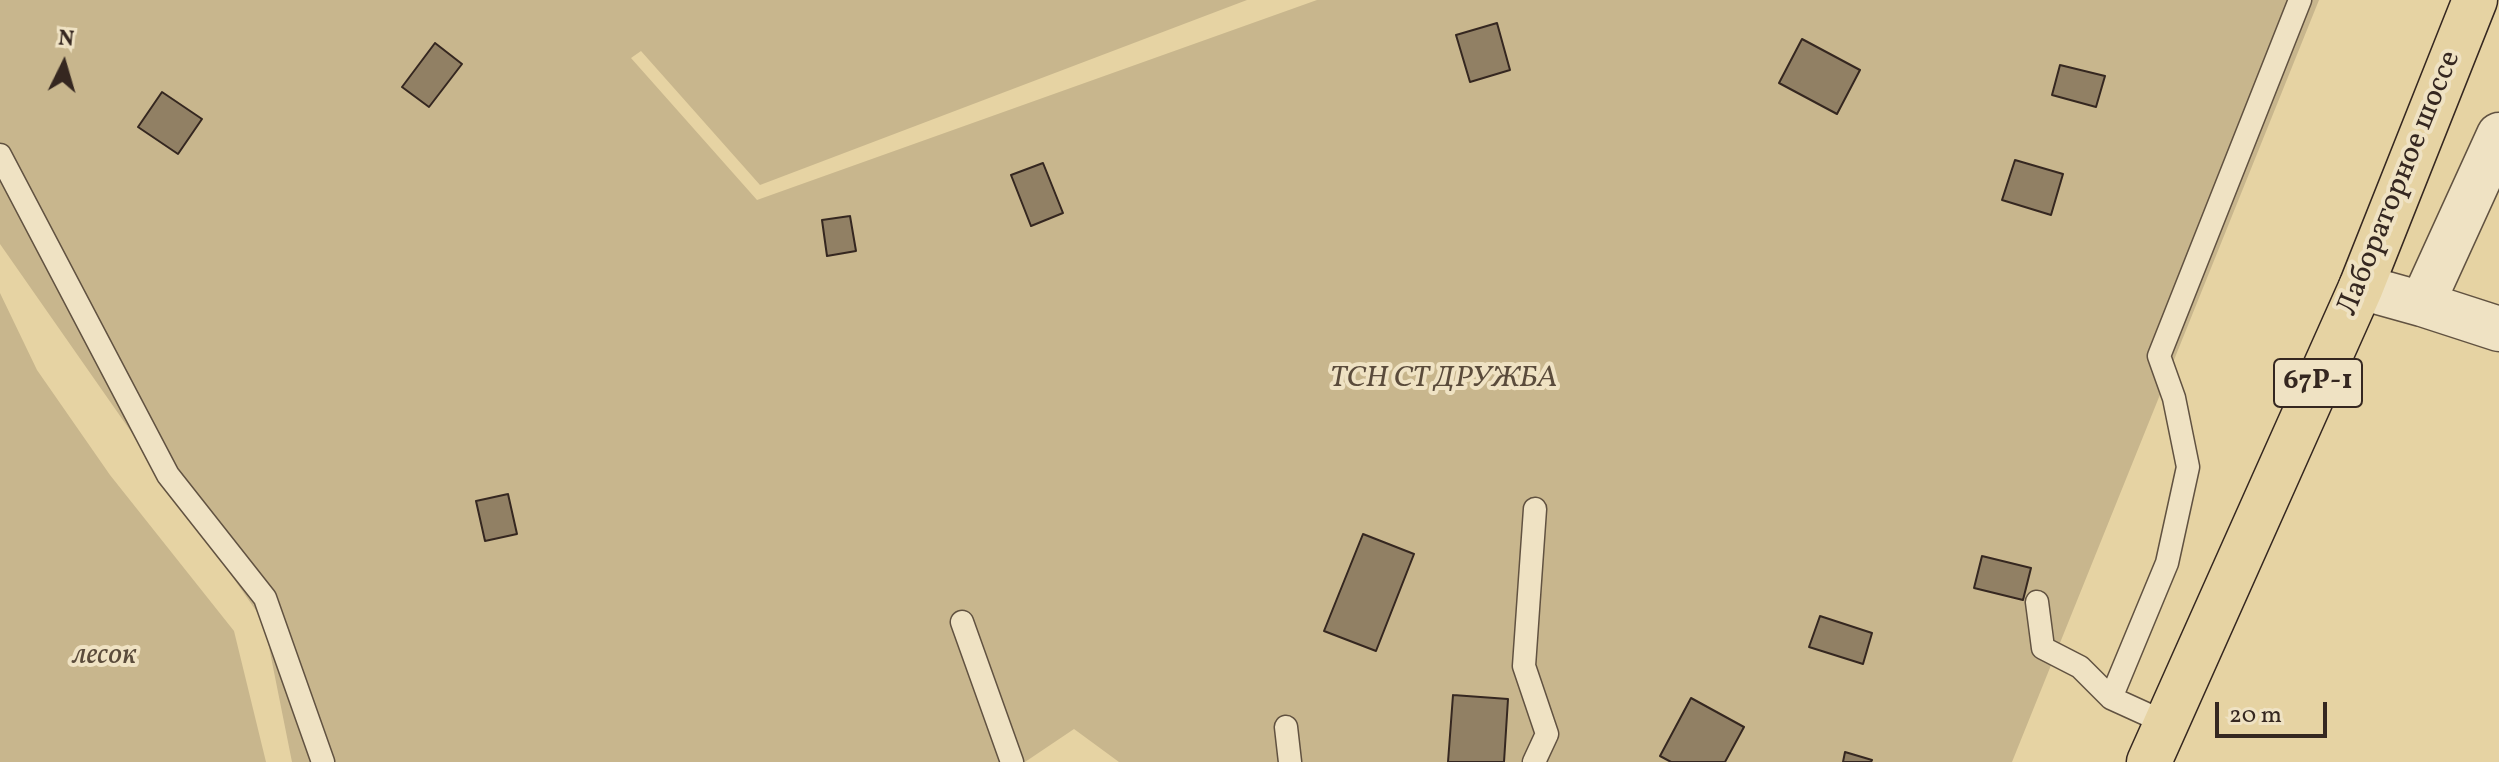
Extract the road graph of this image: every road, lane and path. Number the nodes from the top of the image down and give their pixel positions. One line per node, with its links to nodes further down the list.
1 (2300, 0): 11 (lane)
2 (2475, 0): 5 (main road, Лабораторное шоссе / 67Р-1)
3 (2499, 135): 6 (street)
4 (0, 155): 14 (lane)
5 (2361, 287): 6 (street); 13 (main road, Лабораторное шоссе / 67Р-1)
6 (2422, 304): 7 (street)
7 (2499, 329)
8 (1535, 509): 17 (lane)
9 (2037, 602): 11 (lane)
10 (962, 622): 15 (lane)
11 (2111, 698): 13 (lane)
12 (1286, 727): 16 (lane)
13 (2157, 742)
14 (323, 762)
15 (1012, 762)
16 (1290, 762)
17 (1534, 762)

